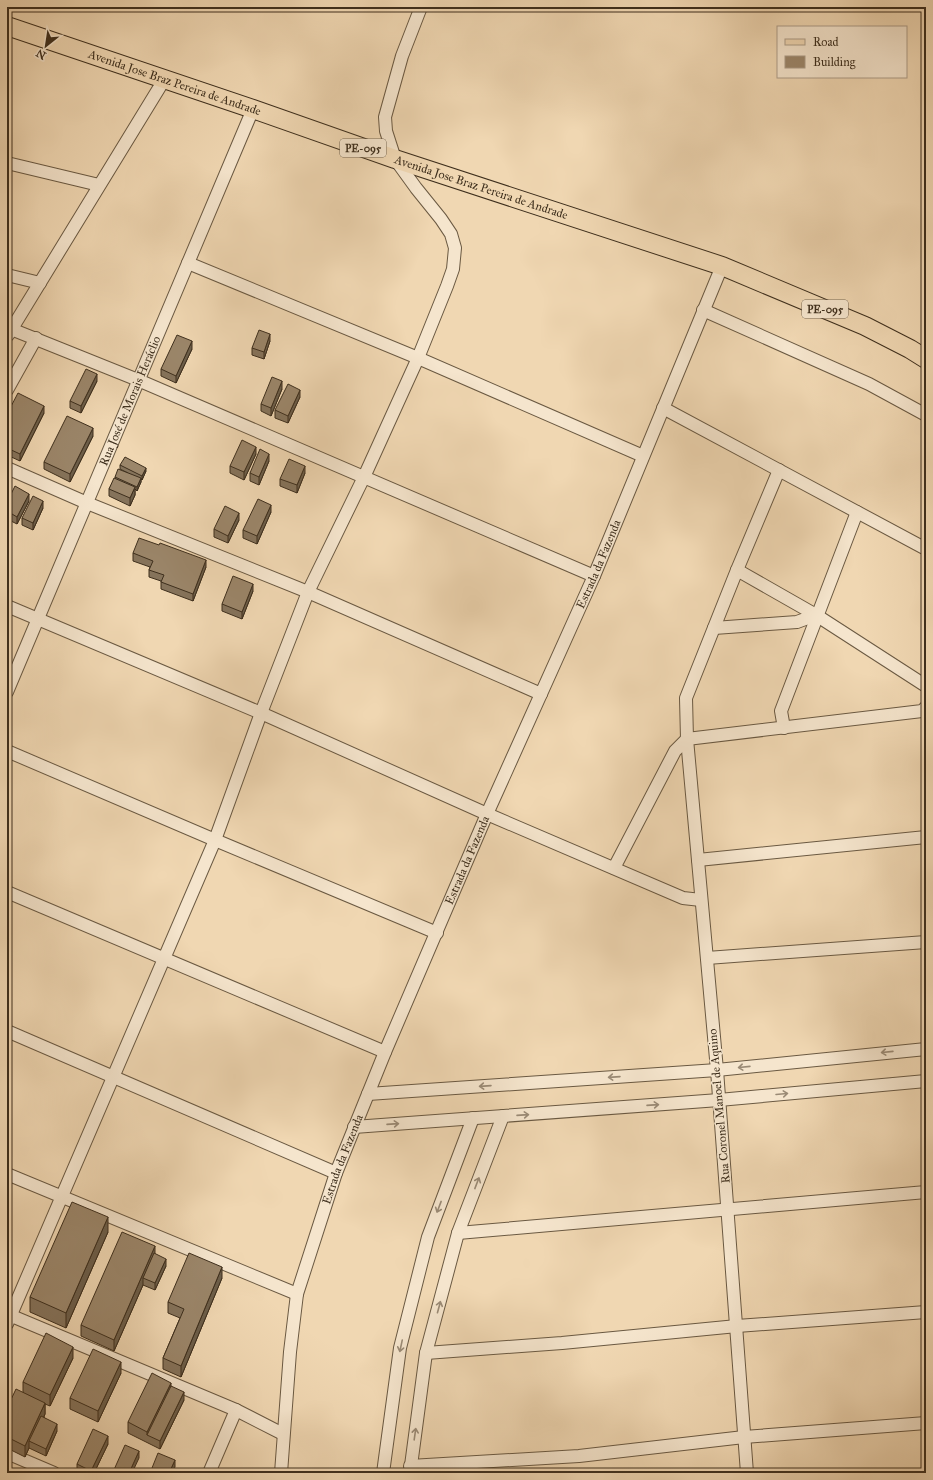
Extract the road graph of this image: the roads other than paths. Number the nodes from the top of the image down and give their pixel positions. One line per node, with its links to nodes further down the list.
1 (421, 7): 5 (street)
2 (7, 26): 3 (main road, Avenida Jose Braz Pereira de Andrade / PE-095)
3 (164, 80): 4 (main road, Avenida Jose Braz Pereira de Andrade / PE-095); 7 (street)
4 (253, 109): 5 (main road, Avenida Jose Braz Pereira de Andrade / PE-095); 8 (street, Rua José de Morais Heráclio)
5 (395, 159): 9 (main road, Avenida Jose Braz Pereira de Andrade / PE-095); 15 (street)
6 (7, 163): 7 (street)
7 (99, 185): 11 (street)
8 (188, 263): 15 (street); 17 (street, Rua José de Morais Heráclio)
9 (722, 266): 12 (street, Estrada da Fazenda); 16 (main road, Avenida Jose Braz Pereira de Andrade / PE-095)
10 (7, 275): 11 (street)
11 (40, 283): 13 (street)
12 (703, 310): 19 (street, Estrada da Fazenda); 20 (street)
13 (9, 333): 14 (street)
14 (36, 338): 17 (street); 18 (street)
15 (418, 358): 21 (street); 24 (street)
16 (926, 359)
17 (138, 380): 24 (street); 25 (street, Rua José de Morais Heráclio)
18 (7, 390)
19 (663, 408): 21 (street, Estrada da Fazenda); 23 (street)
20 (926, 415)
21 (643, 456): 29 (street, Estrada da Fazenda)
22 (7, 468): 25 (street)
23 (779, 470): 26 (street); 28 (street, Rua Coronel Manoel de Aquino)
24 (364, 477): 29 (street); 30 (street)
25 (87, 503): 30 (street); 33 (street, Rua José de Morais Heráclio)
26 (857, 512): 27 (street); 32 (street)
27 (926, 549)
28 (737, 570): 32 (street); 34 (street, Rua Coronel Manoel de Aquino)
29 (594, 576): 37 (street, Estrada da Fazenda)
30 (308, 592): 37 (street); 39 (street)
31 (7, 606): 33 (street)
32 (816, 615): 34 (street); 35 (street); 40 (street)
33 (38, 618): 36 (street, Rua José de Morais Heráclio); 39 (street)
34 (714, 628): 41 (street, Rua Coronel Manoel de Aquino)
35 (926, 686)
36 (7, 692)
37 (541, 694): 43 (street, Estrada da Fazenda)
38 (926, 707): 40 (street)
39 (261, 714): 43 (street); 45 (street)
40 (784, 728): 41 (street)
41 (687, 739): 46 (street, Rua Coronel Manoel de Aquino); 47 (street)
42 (7, 751): 45 (street)
43 (487, 814): 47 (street); 50 (street, Estrada da Fazenda)
44 (926, 837): 46 (street)
45 (215, 840): 50 (street); 52 (street)
46 (698, 860): 49 (street, Rua Coronel Manoel de Aquino)
47 (614, 868): 49 (street)
48 (7, 892): 52 (street)
49 (701, 900): 53 (street, Rua Coronel Manoel de Aquino)
50 (437, 933): 56 (street, Estrada da Fazenda)
51 (926, 942): 53 (street)
52 (164, 958): 56 (street); 58 (street)
53 (707, 958): 57 (street, Rua Coronel Manoel de Aquino)
54 (7, 1031): 58 (street)
55 (926, 1049): 57 (street, one-way to 57)
56 (385, 1052): 60 (street, Estrada da Fazenda)
57 (717, 1070): 60 (street, one-way to 60); 61 (street, Rua Coronel Manoel de Aquino)
58 (112, 1077): 65 (street); 68 (street)
59 (926, 1081): 61 (street, one-way to 59)
60 (368, 1094): 64 (street, Estrada da Fazenda)
61 (719, 1100): 62 (street, one-way to 61); 69 (street, Rua Coronel Manoel de Aquino)
62 (503, 1116): 63 (street); 70 (street, one-way to 62)
63 (473, 1118): 64 (street, one-way to 63); 85 (street, one-way to 85)
64 (354, 1127): 65 (street, Estrada da Fazenda)
65 (336, 1173): 71 (street, Estrada da Fazenda)
66 (7, 1174): 68 (street)
67 (926, 1192): 69 (street)
68 (61, 1197): 71 (street); 73 (street)
69 (728, 1210): 70 (street); 74 (street, Rua Coronel Manoel de Aquino)
70 (458, 1233): 75 (street, one-way to 70)
71 (297, 1294): 78 (street, Estrada da Fazenda)
72 (926, 1312): 74 (street)
73 (8, 1318): 76 (street)
74 (736, 1326): 75 (street); 79 (street, Rua Coronel Manoel de Aquino)
75 (426, 1353): 81 (street, one-way to 75)
76 (236, 1410): 78 (street); 83 (street)
77 (926, 1423): 79 (street)
78 (283, 1434): 84 (street, Estrada da Fazenda)
79 (744, 1437): 81 (street); 86 (street, Rua Coronel Manoel de Aquino)
80 (7, 1453): 82 (street)
81 (410, 1470)
82 (54, 1473)
83 (209, 1473)
84 (281, 1473)
85 (384, 1473)
86 (747, 1473)

